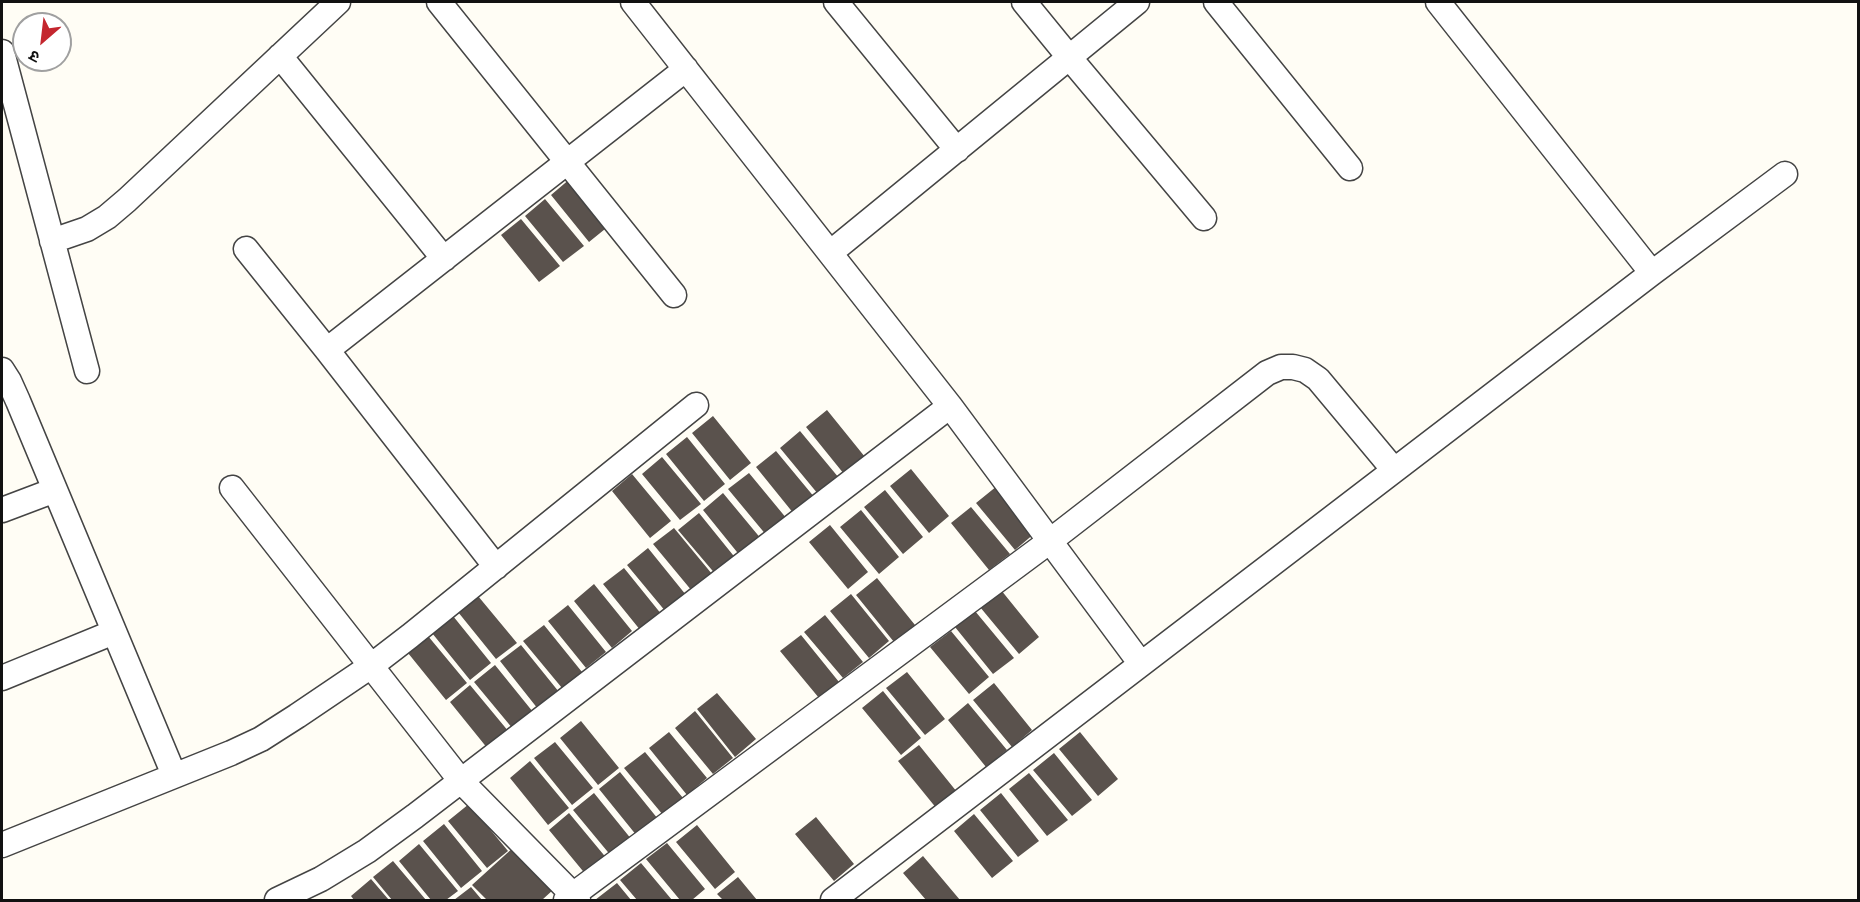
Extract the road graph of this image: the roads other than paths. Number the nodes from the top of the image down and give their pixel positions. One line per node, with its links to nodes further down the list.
1 (338, 2): 10 (street)
2 (439, 2): 14 (street)
3 (633, 2): 12 (street)
4 (836, 2): 13 (street)
5 (1024, 2): 11 (street)
6 (1137, 2): 11 (street)
7 (1216, 2): 15 (street)
8 (1438, 2): 22 (street)
9 (2, 54): 18 (street)
10 (280, 56): 18 (street); 21 (street)
11 (1069, 57): 13 (street); 17 (street)
12 (686, 69): 14 (street); 20 (street)
13 (957, 150): 20 (street)
14 (566, 163): 21 (street); 23 (street)
15 (1350, 168)
16 (1785, 174): 22 (street)
17 (1204, 218)
18 (52, 241): 26 (street)
19 (246, 249): 24 (street)
20 (830, 253): 28 (street)
21 (444, 259): 24 (street)
22 (1652, 273): 29 (street)
23 (674, 295)
24 (327, 350): 34 (street)
25 (2, 370): 31 (street)
26 (87, 371)
27 (696, 405): 34 (street)
28 (950, 406): 33 (street); 40 (street)
29 (1394, 470): 33 (street); 36 (street)
30 (232, 488): 37 (street)
31 (55, 490): 32 (street); 35 (street)
32 (2, 510)
33 (1050, 541): 36 (street); 42 (street)
34 (496, 567): 37 (street)
35 (114, 632): 38 (street); 39 (street)
36 (1141, 664): 44 (street)
37 (371, 666): 39 (street); 40 (street)
38 (2, 678)
39 (174, 775): 41 (street)
40 (461, 781): 42 (street); 43 (street)
41 (2, 845)
42 (573, 899)
43 (277, 900)
44 (833, 900)

